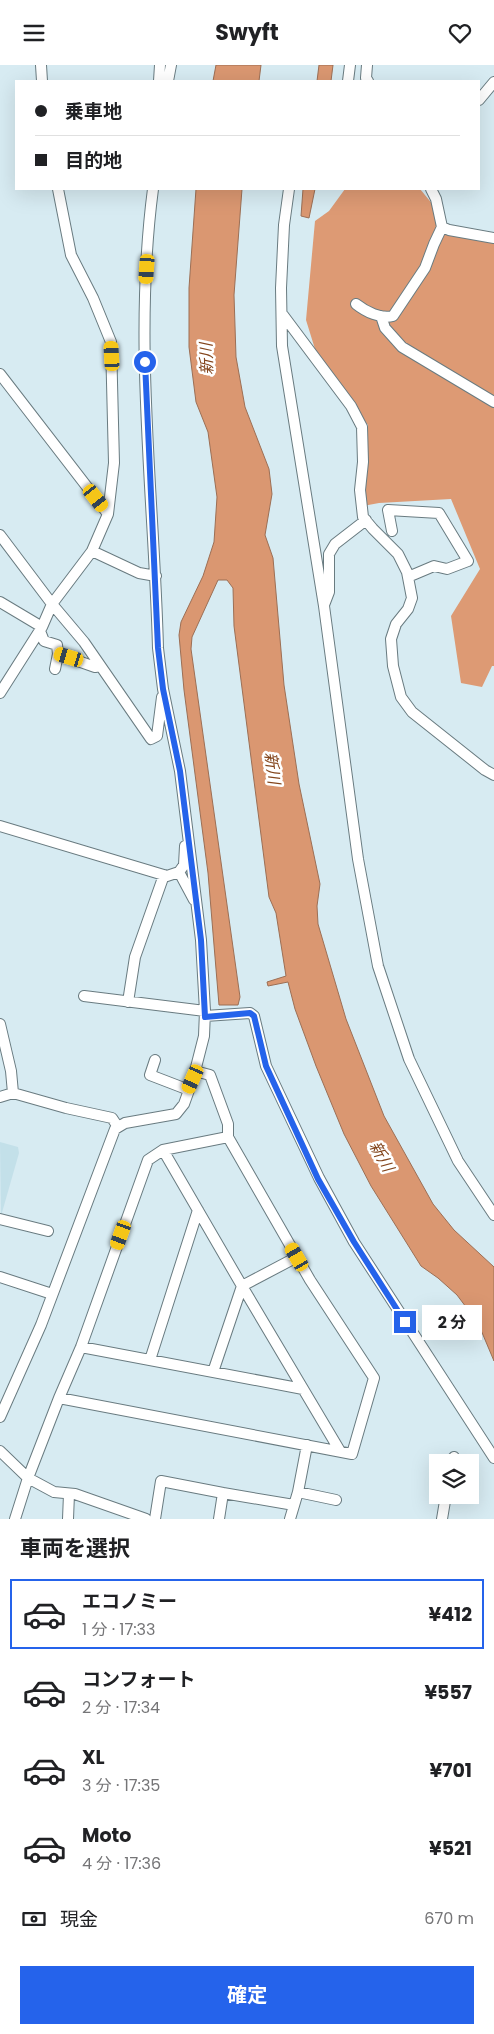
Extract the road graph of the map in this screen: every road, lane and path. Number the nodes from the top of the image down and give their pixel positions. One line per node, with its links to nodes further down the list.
1 (41, 65): 6 (street)
2 (160, 65): 7 (street)
3 (171, 65): 8 (street)
4 (350, 65): 9 (street)
5 (367, 65): 10 (street)
6 (42, 80)
7 (159, 80)
8 (168, 80)
9 (348, 80)
10 (367, 80)
11 (494, 82): 12 (street)
12 (480, 99)
13 (58, 190): 24 (street)
14 (153, 190): 29 (street)
15 (289, 190): 20 (street)
16 (432, 190): 17 (street)
17 (442, 227): 18 (street); 21 (street)
18 (494, 238)
19 (356, 304): 21 (street)
20 (282, 315): 25 (street); 33 (street)
21 (381, 316): 23 (street)
22 (0, 374): 24 (street)
23 (494, 402)
24 (108, 514): 28 (street)
25 (366, 520): 30 (street); 33 (street)
26 (392, 531): 30 (street)
27 (0, 535): 32 (street)
28 (92, 551): 29 (street); 32 (street)
29 (156, 576): 38 (street)
30 (408, 577): 40 (street)
31 (0, 602): 34 (street)
32 (52, 603): 34 (street); 36 (street)
33 (324, 606): 59 (street)
34 (41, 629): 35 (street); 39 (street)
35 (58, 654): 36 (street); 37 (street)
36 (100, 666): 38 (street)
37 (55, 669)
38 (163, 689): 41 (street)
39 (0, 693)
40 (494, 775)
41 (186, 820): 43 (street); 45 (street)
42 (0, 826): 44 (street)
43 (179, 872): 44 (street); 45 (street)
44 (164, 875): 47 (street)
45 (197, 905): 48 (street)
46 (84, 997): 47 (street)
47 (128, 1002): 48 (street)
48 (205, 1014): 51 (street); 75 (street)
49 (0, 1024): 53 (street)
50 (155, 1060): 52 (street)
51 (195, 1071): 52 (street); 56 (street)
52 (189, 1090): 55 (street)
53 (13, 1093): 54 (street); 55 (street)
54 (0, 1097)
55 (118, 1127): 65 (street)
56 (228, 1137): 57 (street); 62 (street)
57 (163, 1150): 58 (street); 66 (street)
58 (198, 1210): 64 (street); 67 (street)
59 (494, 1215)
60 (0, 1219): 61 (street)
61 (48, 1231)
62 (297, 1257): 64 (street); 74 (street)
63 (0, 1277): 65 (street)
64 (242, 1286): 68 (street); 69 (street)
65 (52, 1294): 71 (street)
66 (81, 1347): 67 (street); 70 (street)
67 (150, 1360): 68 (street)
68 (213, 1372): 69 (street)
69 (303, 1389): 74 (street)
70 (58, 1397): 72 (street); 76 (street)
71 (0, 1417)
72 (307, 1445): 74 (street); 77 (street)
73 (0, 1451): 76 (street)
74 (340, 1451)
75 (494, 1458)
76 (28, 1478): 79 (street); 83 (street)
77 (298, 1492): 80 (street); 82 (street)
78 (223, 1493): 82 (street); 86 (street); 87 (street)
79 (69, 1494): 84 (street); 85 (street)
80 (336, 1500)
81 (444, 1504): 89 (street)
82 (294, 1505): 88 (street)
83 (15, 1519)
84 (68, 1519)
85 (146, 1519)
86 (154, 1519)
87 (219, 1519)
88 (291, 1519)
89 (442, 1519)

